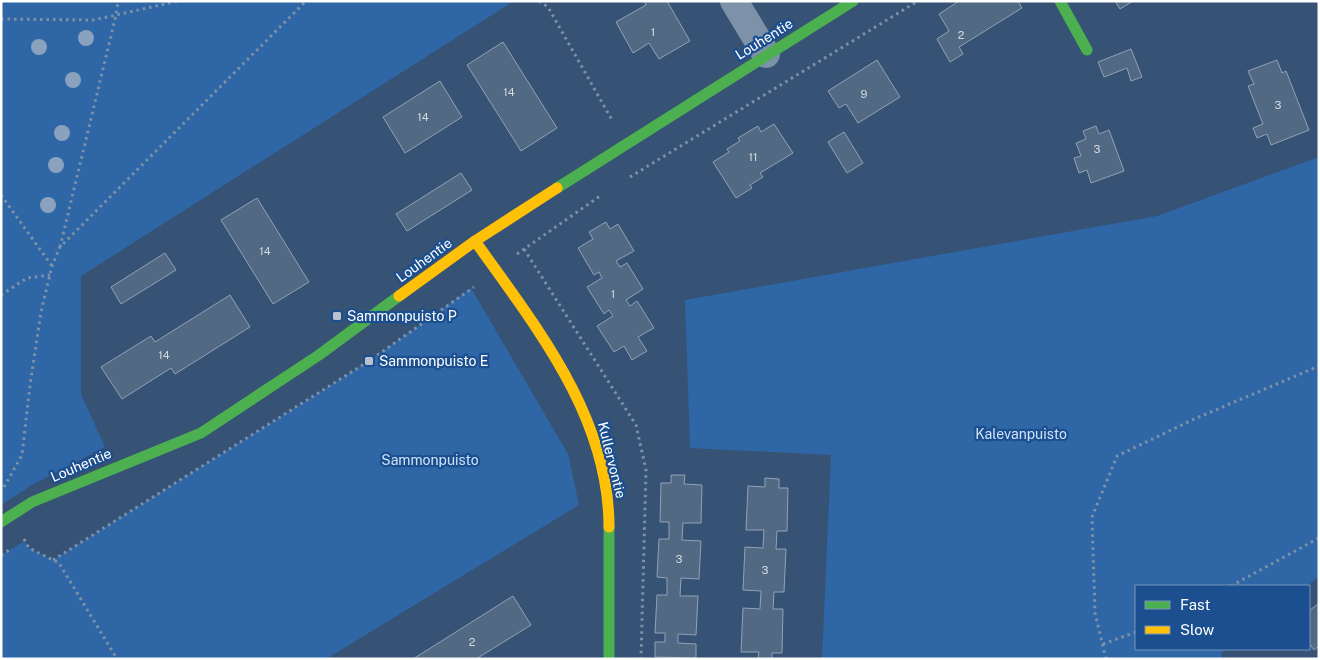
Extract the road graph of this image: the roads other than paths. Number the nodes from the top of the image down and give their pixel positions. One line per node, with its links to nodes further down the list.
1 (734, 1): 5 (street)
2 (853, 1): 5 (street, Louhentie)
3 (1060, 1): 4 (street)
4 (1087, 50)
5 (766, 54): 6 (street, Louhentie)
6 (475, 241): 7 (street, Louhentie); 8 (street, Kullervontie)
7 (5, 519)
8 (609, 659)

